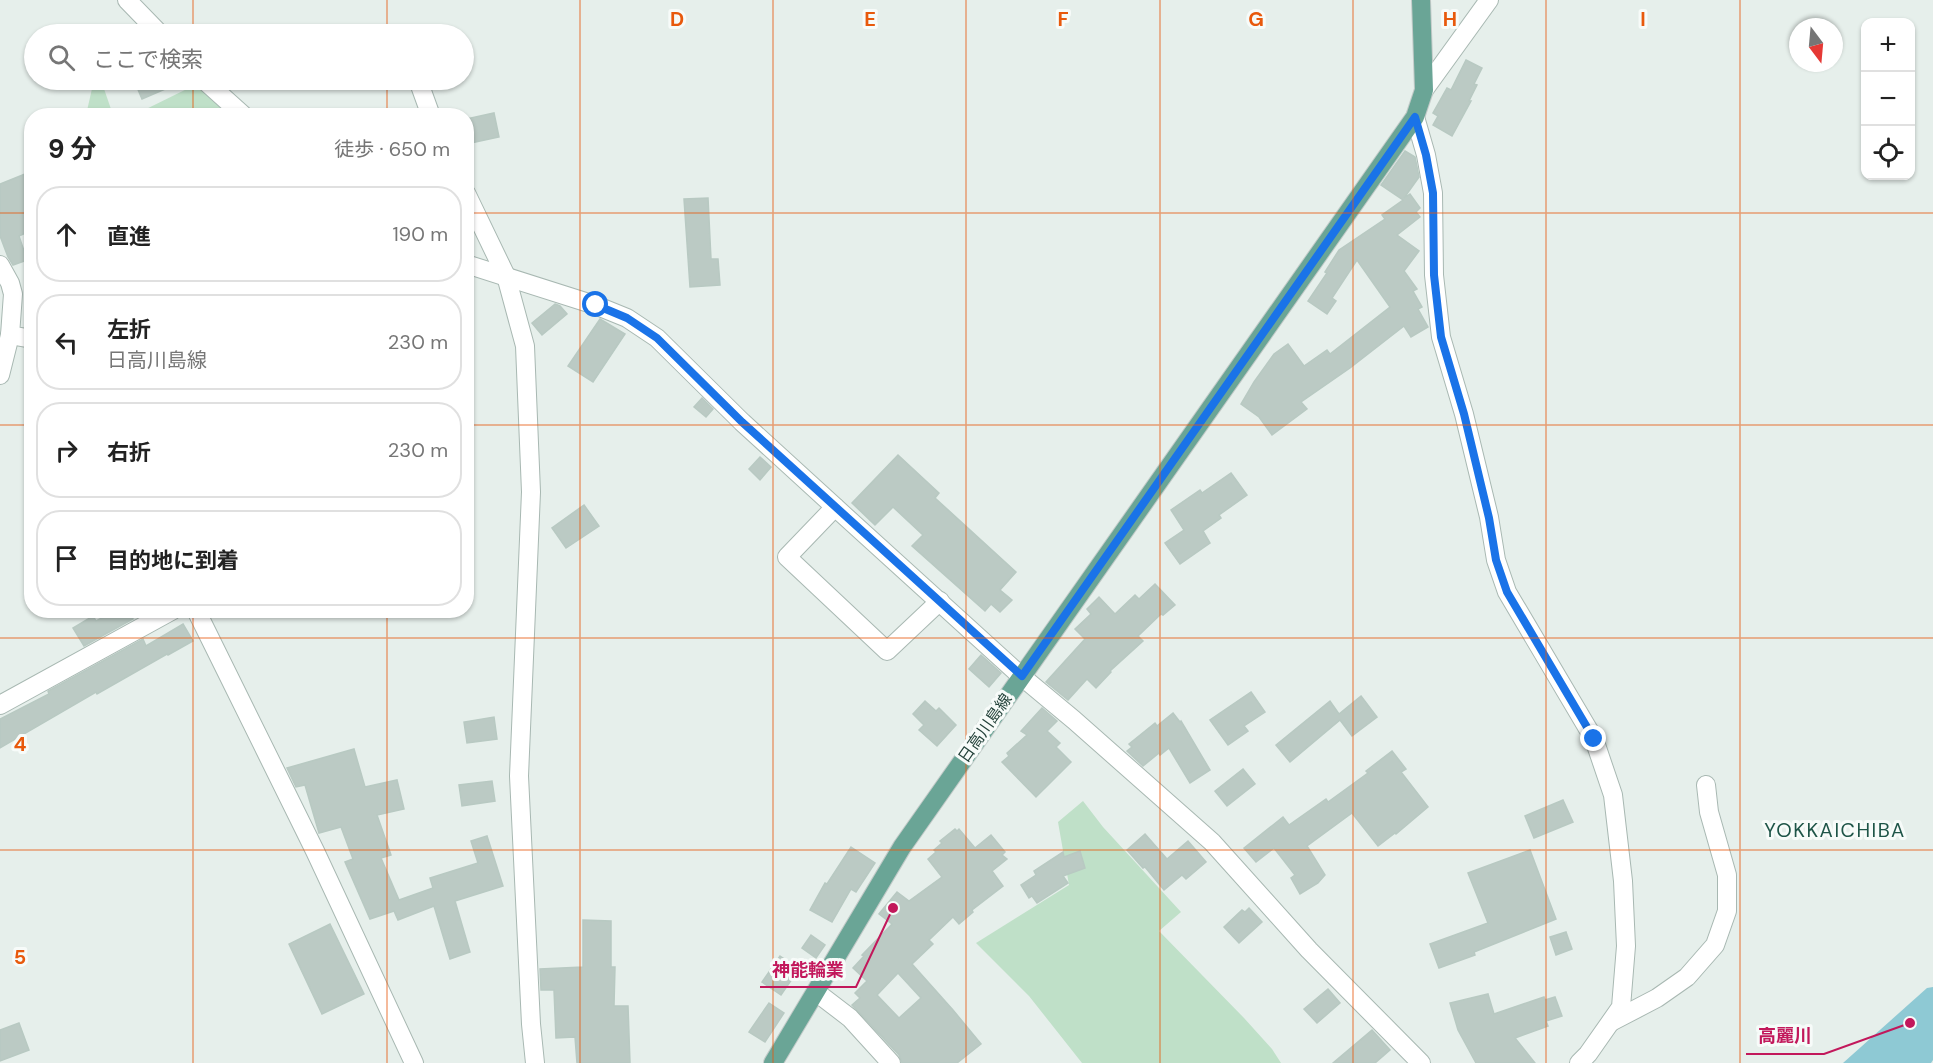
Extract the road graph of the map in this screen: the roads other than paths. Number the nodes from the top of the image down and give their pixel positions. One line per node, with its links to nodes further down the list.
1 (127, 0): 4 (street)
2 (1421, 0): 7 (main road, 日高川島線)
3 (1489, 0): 7 (street)
4 (150, 24)
5 (215, 90): 8 (street)
6 (422, 90): 9 (street)
7 (1424, 90): 10 (main road, 日高川島線)
8 (235, 108)
9 (428, 108)
10 (1415, 117): 22 (main road, 日高川島線); 26 (street)
11 (474, 210): 14 (street)
12 (0, 266): 15 (street)
13 (474, 266): 14 (street)
14 (506, 276): 18 (street); 28 (street)
15 (10, 335): 16 (street); 17 (street)
16 (24, 338)
17 (0, 375)
18 (835, 507): 19 (street); 19 (street)
19 (940, 601): 22 (street)
20 (158, 618): 23 (street)
21 (200, 618): 27 (street)
22 (1022, 676): 25 (main road, 日高川島線); 31 (street)
23 (0, 705)
24 (1706, 785): 26 (street)
25 (816, 992): 29 (main road, 日高川島線); 30 (street)
26 (1610, 1023): 32 (street)
27 (414, 1063)
28 (535, 1063)
29 (773, 1063)
30 (891, 1063)
31 (1421, 1063)
32 (1579, 1063)

